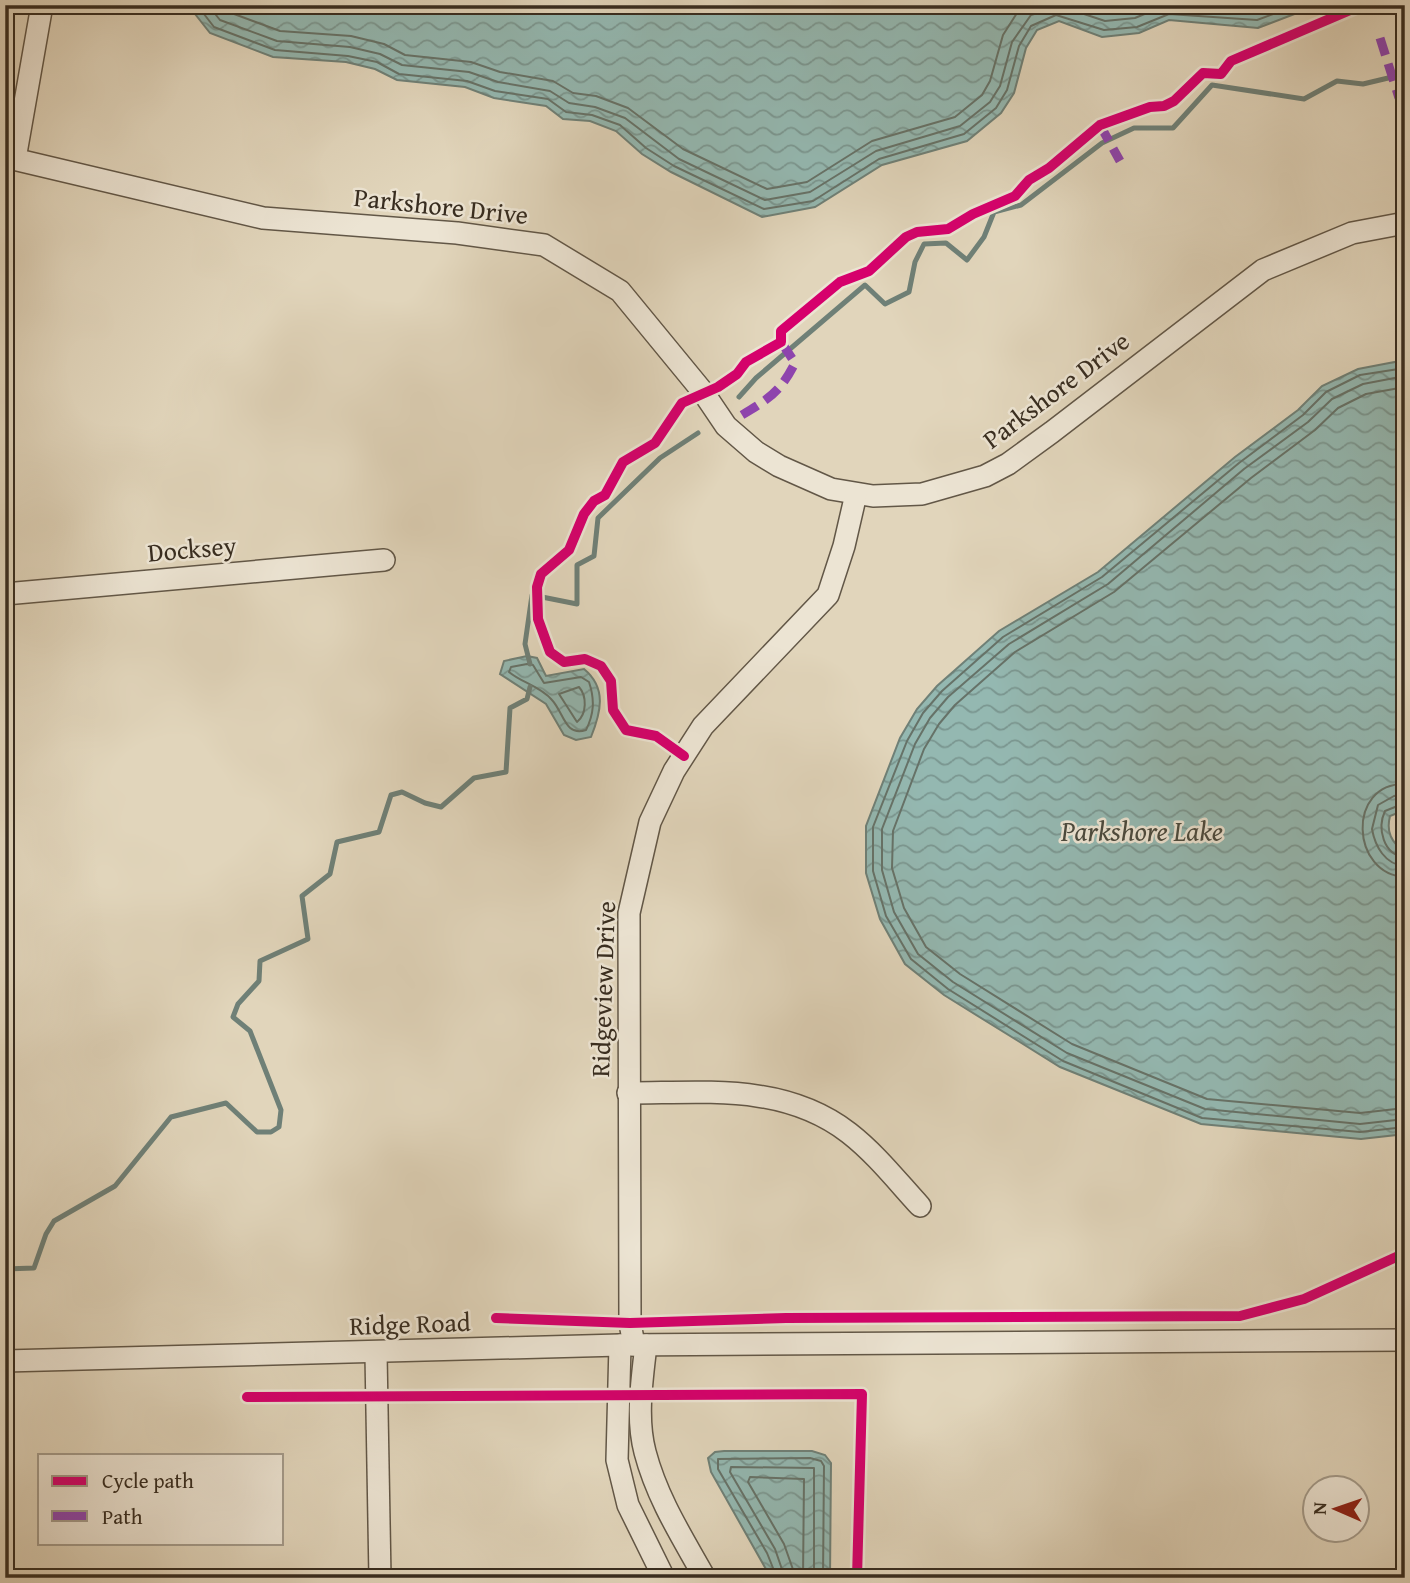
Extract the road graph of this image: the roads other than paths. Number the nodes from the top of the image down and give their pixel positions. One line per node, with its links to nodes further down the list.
1 (42, 5): 2 (street)
2 (10, 158): 4 (street, Parkshore Drive)
3 (1405, 223): 4 (street, Parkshore Drive)
4 (856, 494): 7 (street, Ridgeview Drive)
5 (384, 560): 6 (street, Docksey)
6 (5, 594)
7 (628, 1093): 8 (street); 10 (street, Ridgeview Drive)
8 (920, 1206)
9 (1405, 1340): 10 (street, Ridge Road)
10 (633, 1345): 11 (street, Ridge Road); 13 (street); 15 (street)
11 (376, 1354): 12 (street, Ridge Road); 14 (street)
12 (5, 1361)
13 (702, 1577)
14 (380, 1578)
15 (664, 1578)

